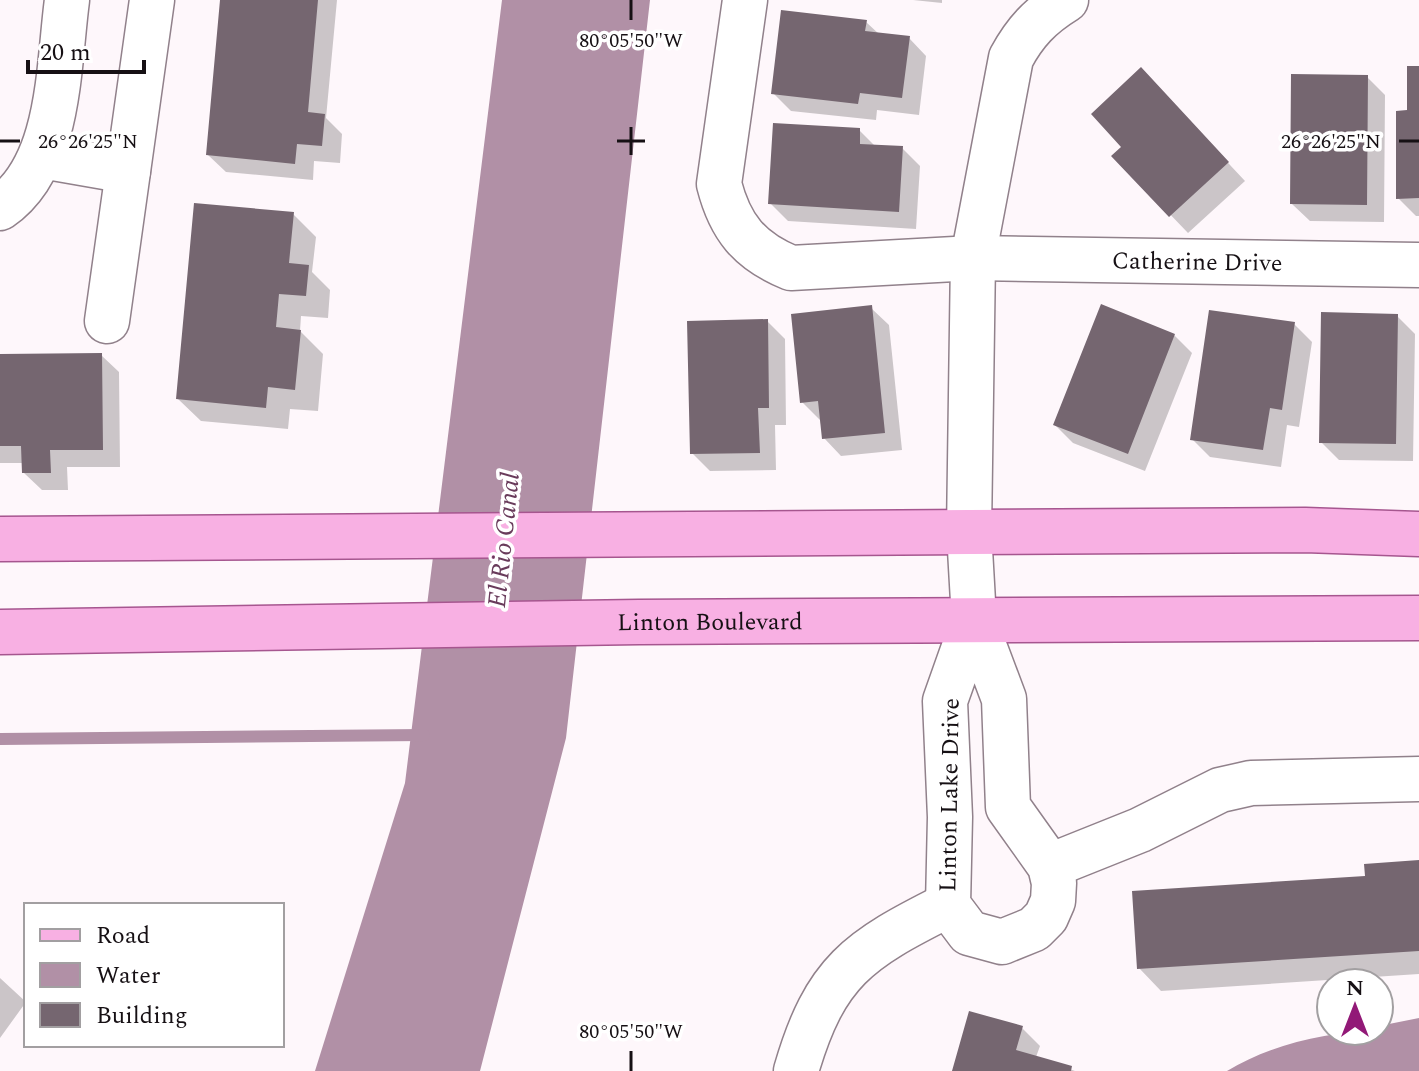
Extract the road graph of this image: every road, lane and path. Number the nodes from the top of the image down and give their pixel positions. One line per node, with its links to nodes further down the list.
1 (67, 0): 5 (street)
2 (152, 0): 6 (street)
3 (745, 0): 8 (street, Catherine Drive)
4 (1066, 0): 8 (street)
5 (42, 156): 6 (street); 7 (street)
6 (128, 171): 10 (street)
7 (0, 208)
8 (973, 258): 9 (street, Catherine Drive); 11 (street)
9 (1419, 265)
10 (107, 321)
11 (969, 532): 12 (main road); 13 (main road); 15 (street)
12 (1419, 534)
13 (0, 539)
14 (1419, 618): 15 (main road, Linton Boulevard)
15 (974, 619): 16 (main road, Linton Boulevard); 18 (street); 19 (street, Linton Lake Drive)
16 (0, 632)
17 (1419, 779): 18 (street)
18 (1050, 866): 19 (street, Linton Lake Drive)
19 (948, 905): 20 (street, Linton Lake Drive)
20 (796, 1071)

